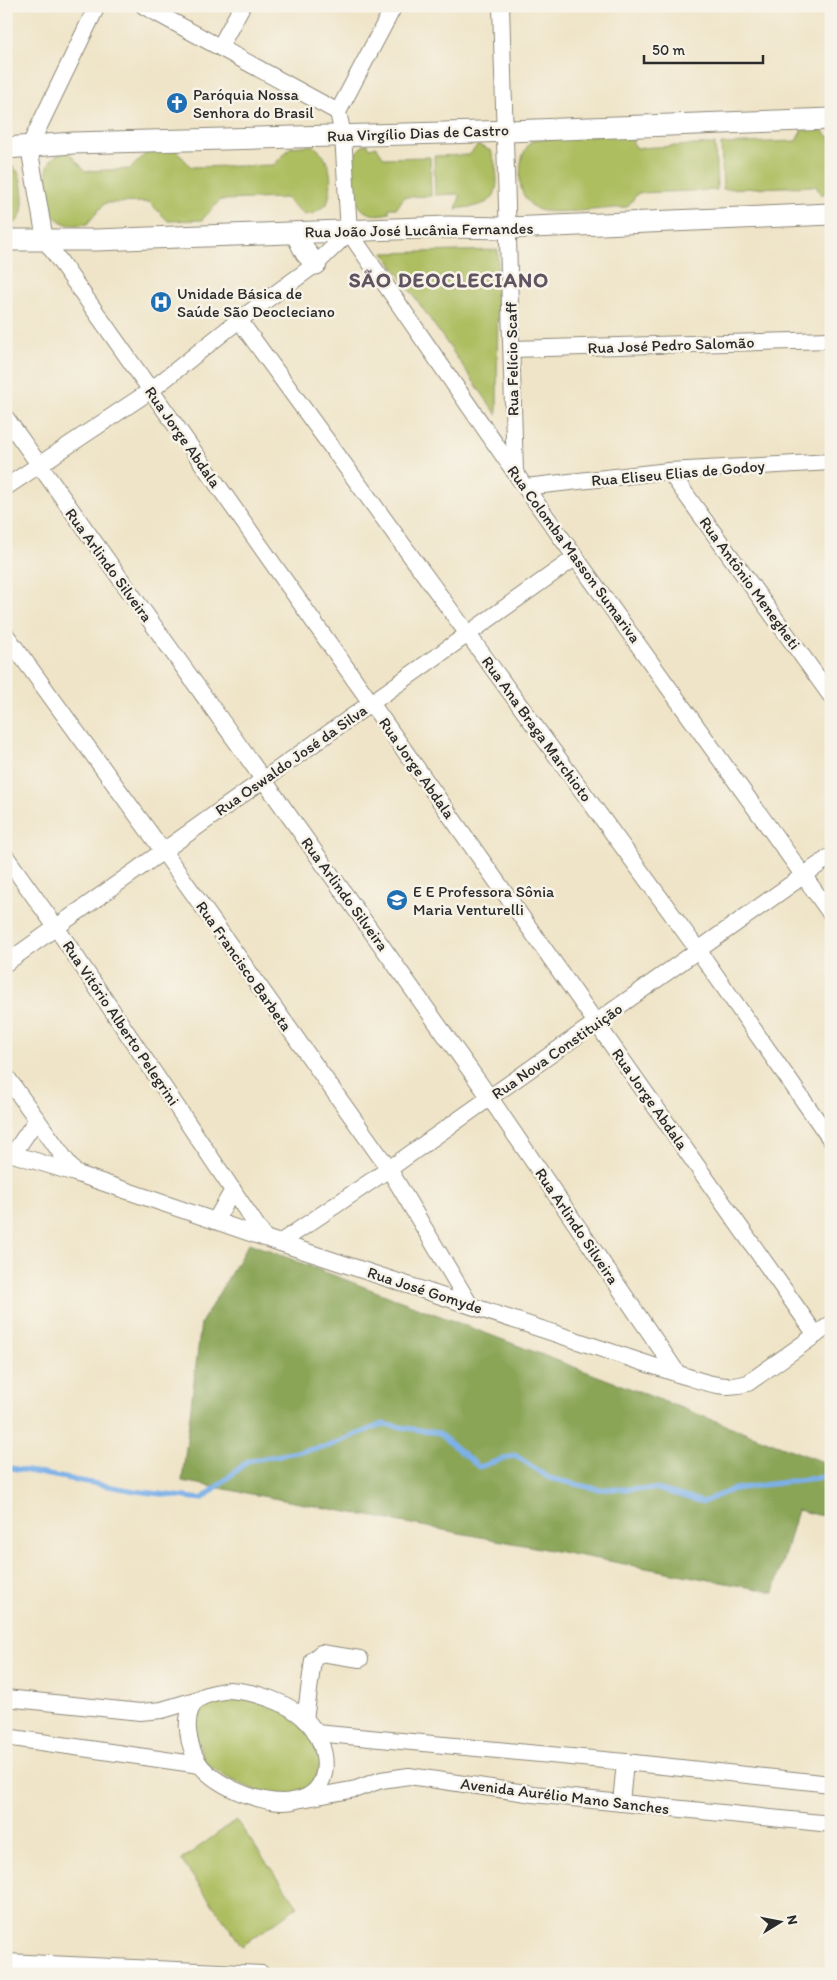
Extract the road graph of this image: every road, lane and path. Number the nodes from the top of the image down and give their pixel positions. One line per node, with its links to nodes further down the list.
1 (97, 6): 11 (street)
2 (144, 6): 6 (street)
3 (242, 6): 6 (street)
4 (394, 6): 7 (street)
5 (501, 6): 9 (street, Rua Felício Scaff)
6 (220, 48): 7 (street)
7 (338, 112): 10 (street)
8 (831, 119): 9 (main road, Rua Virgílio Dias de Castro)
9 (506, 131): 10 (main road, Rua Virgílio Dias de Castro); 14 (street, Rua Felício Scaff)
10 (343, 135): 11 (main road, Rua Virgílio Dias de Castro); 15 (street)
11 (29, 147): 12 (main road, Rua Virgílio Dias de Castro); 18 (street, Rua Jorge Abdala)
12 (6, 148)
13 (831, 214): 14 (main road, Rua João José Lucânia Fernandes)
14 (509, 228): 15 (main road, Rua João José Lucânia Fernandes); 22 (street, Rua Felício Scaff)
15 (349, 232): 16 (main road, Rua João José Lucânia Fernandes); 19 (street); 28 (street, Rua Colomba Masson Sumariva)
16 (296, 233): 18 (main road, Rua João José Lucânia Fernandes); 19 (main road)
17 (6, 240): 18 (main road, Rua João José Lucânia Fernandes)
18 (45, 240): 23 (street, Rua Jorge Abdala)
19 (316, 264): 20 (street)
20 (239, 320): 23 (street); 32 (street, Rua Ana Braga Marchioto)
21 (831, 340): 22 (street, Rua José Pedro Salomão)
22 (512, 349): 28 (street, Rua Felício Scaff)
23 (150, 391): 26 (street); 35 (street, Rua Jorge Abdala)
24 (6, 418): 26 (street, Rua Arlindo Silveira)
25 (831, 462): 27 (street, Rua Eliseu Elias de Godoy)
26 (38, 465): 30 (street); 36 (street, Rua Arlindo Silveira)
27 (669, 471): 29 (street, Rua Eliseu Elias de Godoy); 34 (street, Rua Antônio Menegheti)
28 (515, 472): 29 (street, Rua Colomba Masson Sumariva)
29 (525, 486): 31 (street, Rua Colomba Masson Sumariva)
30 (6, 487)
31 (576, 557): 32 (street, Rua Oswaldo José da Silva); 40 (street, Rua Colomba Masson Sumariva)
32 (469, 634): 35 (street, Rua Oswaldo José da Silva); 43 (street, Rua Ana Braga Marchioto)
33 (6, 635): 37 (street, Rua Francisco Barbeta)
34 (831, 696)
35 (371, 703): 36 (street, Rua Oswaldo José da Silva); 45 (street, Rua Jorge Abdala)
36 (263, 780): 37 (street, Rua Oswaldo José da Silva); 47 (street, Rua Arlindo Silveira)
37 (163, 851): 42 (street, Rua Oswaldo José da Silva); 51 (street, Rua Francisco Barbeta)
38 (831, 856): 40 (street, Rua Nova Constituição)
39 (6, 858): 42 (street, Rua Vitório Alberto Pelegrini)
40 (804, 875): 41 (street, Rua Colomba Masson Sumariva); 43 (street, Rua Nova Constituição)
41 (831, 914)
42 (56, 927): 44 (street, Rua Oswaldo José da Silva); 53 (street, Rua Vitório Alberto Pelegrini)
43 (698, 950): 45 (street, Rua Nova Constituição); 49 (street, Rua Ana Braga Marchioto)
44 (6, 963)
45 (596, 1023): 47 (street, Rua Nova Constituição); 58 (street, Rua Jorge Abdala)
46 (6, 1076): 48 (street)
47 (490, 1098): 51 (street, Rua Nova Constituição); 59 (street, Rua Arlindo Silveira)
48 (37, 1119): 50 (street); 52 (street)
49 (831, 1140)
50 (10, 1153): 52 (street, Rua José Gomyde)
51 (389, 1170): 55 (street, Rua Nova Constituição); 56 (street, Rua Francisco Barbeta)
52 (75, 1174): 54 (street, Rua José Gomyde)
53 (233, 1190): 54 (street); 55 (street, Rua Vitório Alberto Pelegrini)
54 (215, 1221): 55 (street, Rua José Gomyde)
55 (273, 1240): 56 (street, Rua José Gomyde)
56 (470, 1306): 59 (street, Rua José Gomyde)
57 (831, 1324): 58 (street, Rua José Gomyde)
58 (816, 1335): 59 (street, Rua José Gomyde)
59 (678, 1374)
60 (360, 1659): 63 (street)
61 (6, 1698): 62 (street)
62 (199, 1699): 63 (street); 67 (street)
63 (305, 1720): 64 (street)
64 (316, 1733): 66 (street); 69 (street)
65 (6, 1738): 67 (street)
66 (625, 1762): 68 (street); 70 (street)
67 (200, 1765): 69 (street)
68 (831, 1784)
69 (302, 1799): 70 (street, Avenida Aurélio Mano Sanches)
70 (621, 1803): 71 (street, Avenida Aurélio Mano Sanches)
71 (831, 1824)
72 (6, 1962): 73 (street)
73 (93, 1970): 74 (street)
74 (262, 1974)

